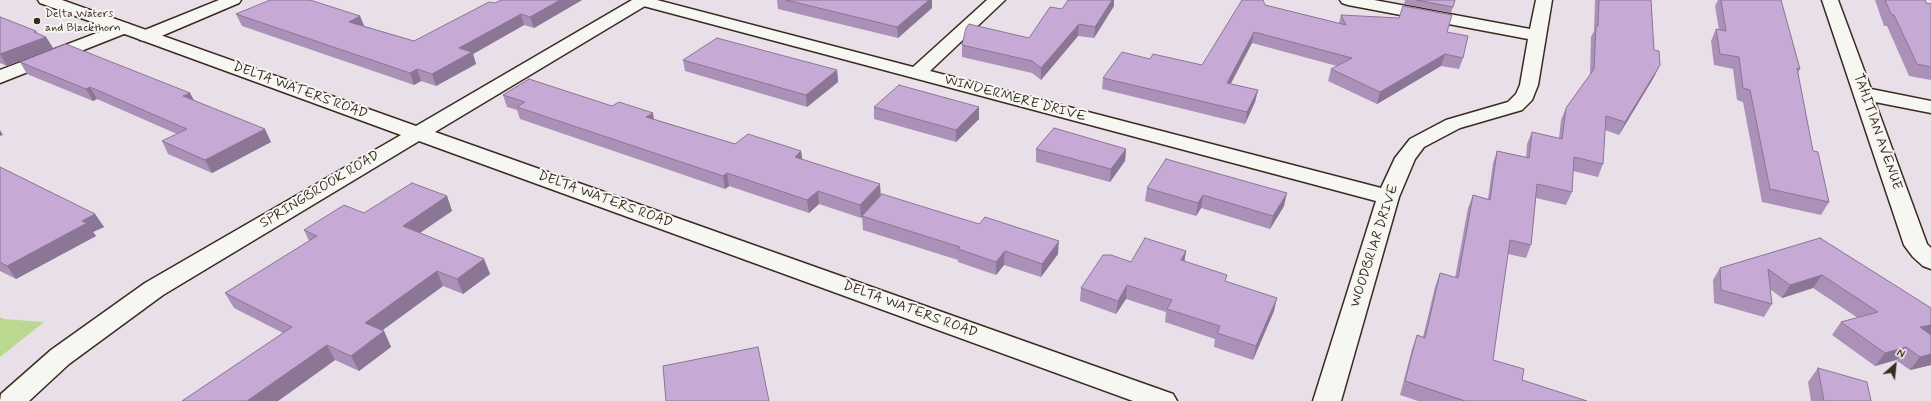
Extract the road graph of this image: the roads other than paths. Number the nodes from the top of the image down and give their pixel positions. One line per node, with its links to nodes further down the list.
1 (46, 0): 8 (street, DELTA WATERS ROAD)
2 (233, 0): 9 (street)
3 (643, 0): 11 (street, WINDERMERE DRIVE); 15 (street, SPRINGBROOK ROAD)
4 (997, 0): 11 (street)
5 (1348, 0): 10 (street)
6 (1544, 0): 10 (street, WOODBRIAR DRIVE)
7 (1830, 0): 13 (street, TAHITIAN AVENUE)
8 (123, 28): 9 (street, DELTA WATERS ROAD); 12 (street)
9 (146, 36): 15 (street, DELTA WATERS ROAD)
10 (1538, 36): 16 (street, WOODBRIAR DRIVE)
11 (917, 73): 16 (street, WINDERMERE DRIVE)
12 (0, 77)
13 (1864, 94): 14 (street); 17 (street, TAHITIAN AVENUE)
14 (1931, 107)
15 (417, 133): 18 (street, SPRINGBROOK ROAD); 19 (street, DELTA WATERS ROAD)
16 (1388, 197): 20 (street, WOODBRIAR DRIVE)
17 (1931, 260)
18 (11, 401)
19 (1163, 401)
20 (1327, 401)

